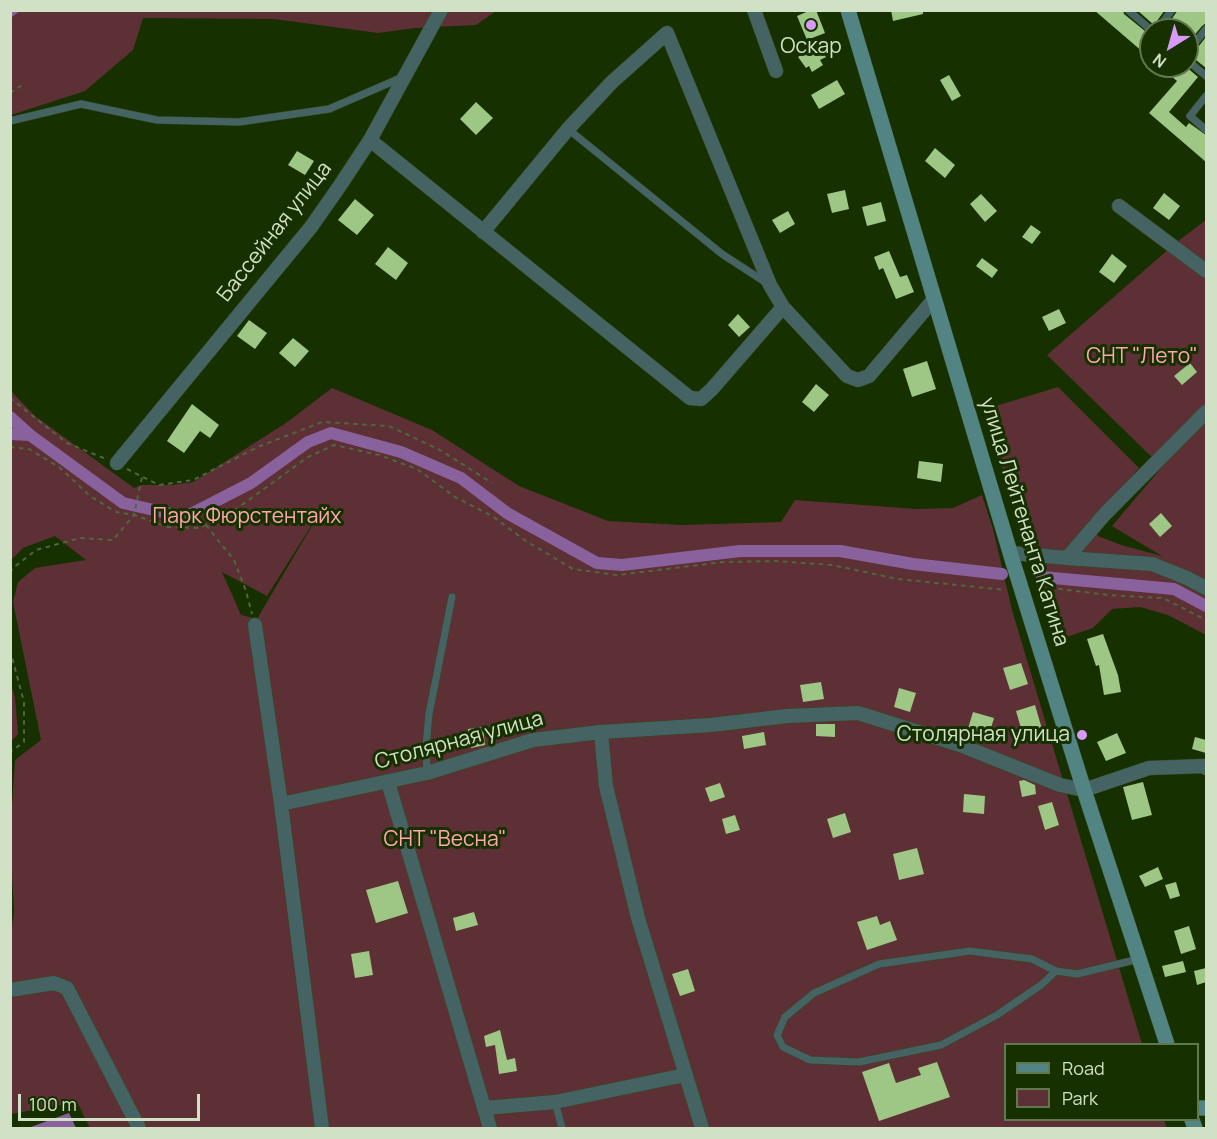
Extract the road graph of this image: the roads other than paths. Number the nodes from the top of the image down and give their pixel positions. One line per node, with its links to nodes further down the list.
1 (441, 10): 5 (street, Бассейная улица)
2 (754, 10): 4 (street)
3 (848, 10): 15 (street, улица Лейтенанта Катина)
4 (776, 71)
5 (405, 76): 7 (lane); 10 (street, Бассейная улица)
6 (1206, 96): 9 (lane)
7 (10, 121)
8 (568, 129): 12 (street); 14 (lane); 14 (street)
9 (1206, 130)
10 (370, 140): 12 (street); 18 (street, Бассейная улица)
11 (1119, 206): 13 (street)
12 (483, 232): 16 (street)
13 (1206, 271)
14 (770, 285): 16 (street)
15 (934, 299): 16 (street); 19 (street, улица Лейтенанта Катина)
16 (783, 306)
17 (1206, 412): 20 (street)
18 (117, 463)
19 (1011, 553): 20 (street); 28 (street, улица Лейтенанта Катина)
20 (1067, 558): 21 (street)
21 (1206, 588)
22 (452, 597): 26 (lane)
23 (255, 625): 29 (street)
24 (601, 732): 26 (street, Столярная улица); 28 (street, Столярная улица); 34 (street)
25 (1206, 768): 28 (street, Столярная улица)
26 (427, 773): 27 (street, Столярная улица)
27 (388, 782): 29 (street, Столярная улица); 36 (street)
28 (1084, 789): 30 (street, улица Лейтенанта Катина)
29 (281, 804): 38 (street)
30 (1139, 959): 31 (lane); 33 (street, улица Лейтенанта Катина)
31 (1056, 971): 31 (lane)
32 (10, 990): 37 (street)
33 (1167, 1043)
34 (685, 1075): 35 (street); 41 (street)
35 (555, 1102): 36 (street); 40 (lane)
36 (485, 1108): 39 (street)
37 (139, 1128)
38 (322, 1128)
39 (490, 1128)
40 (562, 1128)
41 (702, 1128)

